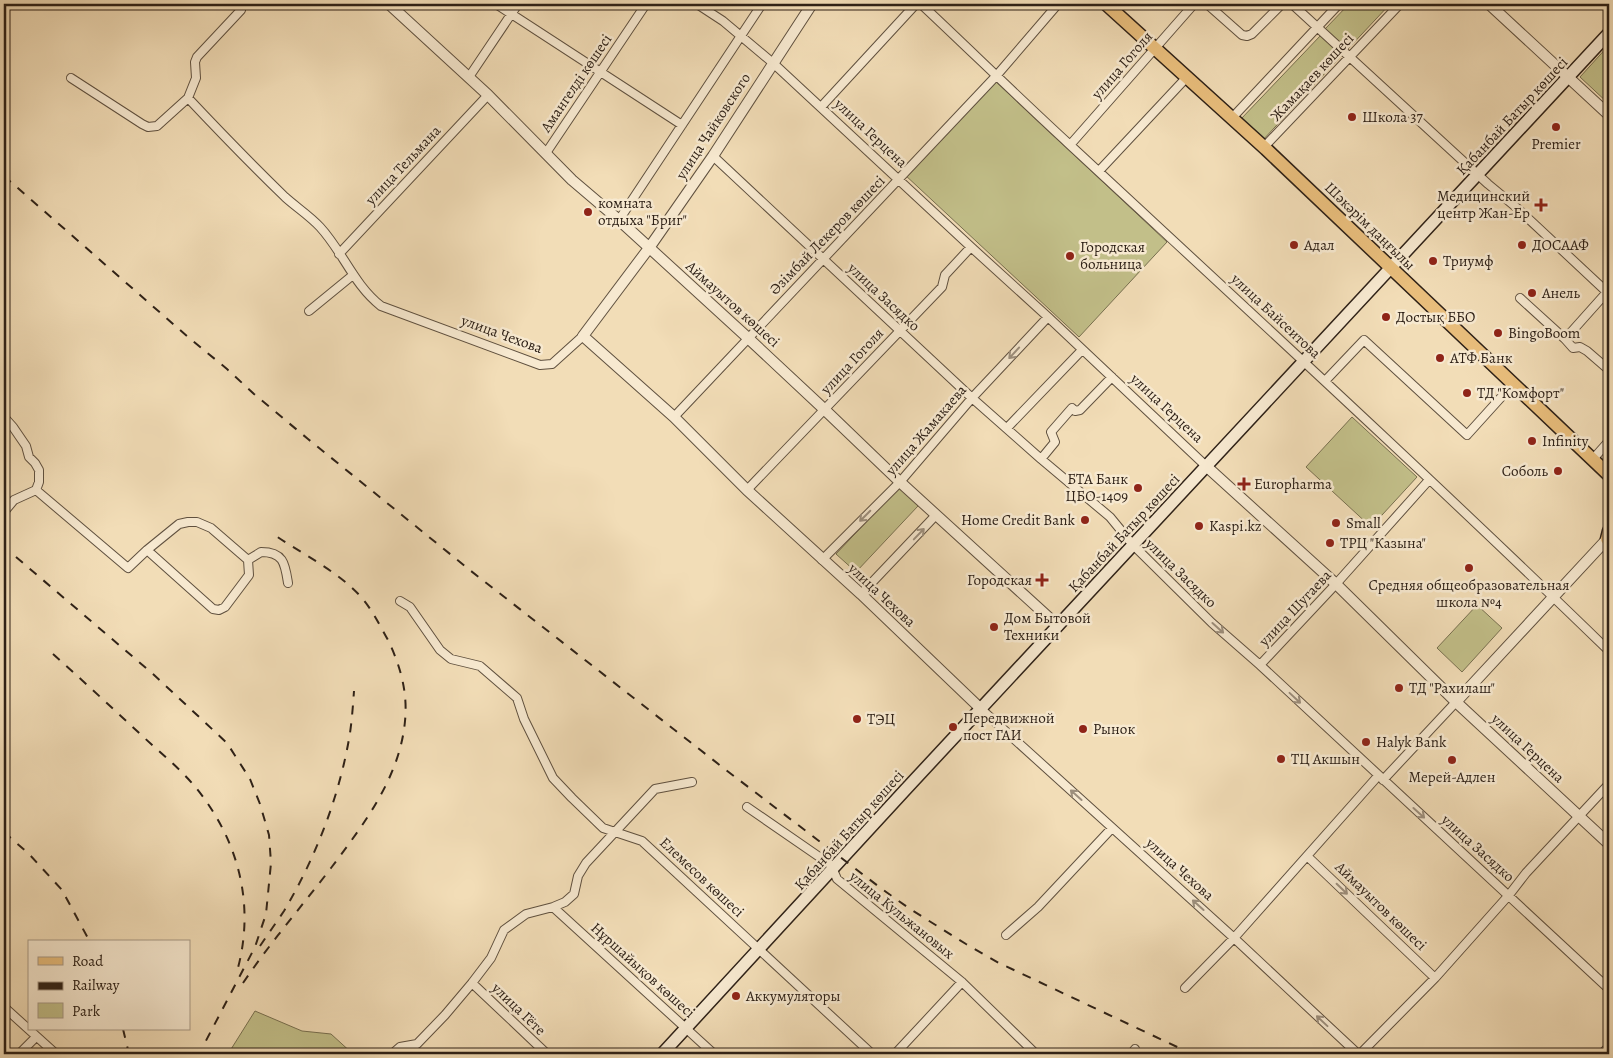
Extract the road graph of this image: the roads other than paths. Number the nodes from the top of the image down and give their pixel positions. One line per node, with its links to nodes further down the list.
1 (242, 4): 34 (street)
2 (496, 4): 20 (street)
3 (518, 4): 20 (street)
4 (646, 4): 27 (street, Амангелді көшесі)
5 (697, 4): 23 (street, улица Герцена)
6 (762, 4): 23 (street)
7 (812, 4): 26 (street, улица Чайковского)
8 (916, 4): 35 (street)
9 (921, 4): 28 (street, улица Байсеитова)
10 (1058, 4): 28 (street, Әзімбай Лекеров көшесі)
11 (1106, 4): 24 (main road, Шәкәрім даңғылы)
12 (1194, 4): 24 (street, улица Гоголя)
13 (1207, 4): 14 (street)
14 (1282, 4)
15 (1292, 4): 21 (street)
16 (1339, 4): 21 (street)
17 (1400, 4): 25 (street, Жамақаев көшесі)
18 (1489, 4): 31 (street)
19 (392, 5): 30 (street, Аймауытов көшесі)
20 (511, 14): 27 (street); 30 (street)
21 (1317, 27): 25 (street); 37 (street)
22 (1609, 33): 31 (main road, Қабанбай Батыр көшесі)
23 (741, 36): 26 (street, улица Герцена); 38 (street)
24 (1155, 48): 29 (main road, Шәкәрім даңғылы); 39 (street, улица Гоголя)
25 (1350, 57): 40 (street, Жамақаев көшесі); 44 (street)
26 (773, 63): 35 (street, улица Герцена); 42 (street, улица Чайковского)
27 (600, 72): 38 (street); 41 (street, Амангелді көшесі)
28 (997, 75): 39 (street, улица Байсеитова); 45 (street, Әзімбай Лекеров көшесі)
29 (1187, 76): 37 (main road, Шәкәрім даңғылы); 43 (street)
30 (469, 77): 33 (street, Аймауытов көшесі)
31 (1569, 77): 36 (street); 44 (main road, Қабанбай Батыр көшесі)
32 (71, 78): 34 (street)
33 (488, 95): 41 (street, Аймауытов көшесі); 49 (street, улица Тельмана)
34 (188, 98): 49 (street, улица Чехова)
35 (821, 107): 45 (street, улица Герцена)
36 (1609, 115)
37 (1232, 118): 40 (main road, Шәкәрім даңғылы)
38 (682, 125): 46 (street)
39 (1070, 145): 43 (street, улица Байсеитова)
40 (1264, 147): 51 (main road, Шәкәрім даңғылы)
41 (546, 153): 46 (street, Аймауытов көшесі)
42 (713, 156): 47 (street, улица Чайковского); 50 (street, улица Засядко)
43 (1099, 171): 62 (street, улица Байсеитова)
44 (1478, 174): 51 (main road, Қабанбай Батыр көшесі); 53 (street)
45 (899, 180): 48 (street, улица Герцена); 50 (street, Әзімбай Лекеров көшесі)
46 (619, 220): 47 (street, Аймауытов көшесі)
47 (649, 248): 58 (street, улица Чайковского); 59 (street, Аймауытов көшесі)
48 (971, 248): 56 (street, улица Герцена); 57 (street, улица Гоголя)
49 (338, 254): 52 (street, улица Чехова)
50 (823, 259): 57 (street, улица Засядко); 59 (street, Әзімбай Лекеров көшесі)
51 (1391, 269): 62 (main road, Қабанбай Батыр көшесі); 66 (main road, Шәкәрім даңғылы)
52 (353, 275): 55 (street); 58 (street, улица Чехова)
53 (1608, 293): 60 (street)
54 (1520, 298): 60 (street)
55 (310, 311)
56 (1048, 317): 61 (street, улица Герцена); 67 (street, улица Жамакаева, one-way to 67)
57 (900, 331): 67 (street, улица Засядко); 68 (street, улица Гоголя)
58 (583, 336): 70 (street, улица Чехова)
59 (748, 338): 68 (street, Аймауытов көшесі); 70 (street, Әзімбай Лекеров көшесі)
60 (1565, 339): 63 (street)
61 (1082, 350): 64 (street, улица Герцена); 71 (street)
62 (1304, 361): 65 (street, улица Байсеитова); 75 (main road, Қабанбай Батыр көшесі)
63 (1609, 370)
64 (1112, 377): 73 (street); 75 (street, улица Герцена)
65 (1325, 381): 66 (street); 77 (street, улица Байсеитова)
66 (1514, 383): 74 (main road, Шәкәрім даңғылы)
67 (972, 398): 71 (street, улица Засядко); 78 (street, улица Жамакаева)
68 (825, 410): 78 (street, Аймауытов көшесі); 80 (street, улица Гоголя)
69 (4, 417): 79 (street)
70 (674, 417): 80 (street, улица Чехова)
71 (1007, 428): 73 (street, улица Засядко)
72 (1609, 441): 74 (street)
73 (1041, 459): 84 (street, улица Засядко)
74 (1593, 459): 76 (main road, Шәкәрім даңғылы)
75 (1206, 466): 84 (main road, Қабанбай Батыр көшесі); 89 (street, улица Герцена)
76 (1608, 475)
77 (1429, 480): 89 (street, улица Шугаева); 91 (street, улица Байсеитова)
78 (900, 482): 82 (street, Аймауытов көшесі); 87 (street, улица Жамакаева, one-way to 87)
79 (36, 490): 81 (street); 85 (street)
80 (747, 490): 87 (street, улица Чехова)
81 (4, 512)
82 (936, 515): 90 (street, one-way to 82); 93 (street, Аймауытов көшесі)
83 (1609, 536): 91 (street)
84 (1133, 545): 93 (main road, Қабанбай Батыр көшесі); 95 (street, улица Засядко, one-way to 95)
85 (147, 550): 86 (street); 86 (street)
86 (248, 560): 88 (street)
87 (822, 560): 90 (street, улица Чехова)
88 (288, 582)
89 (1336, 584): 95 (street, улица Шугаева); 96 (street, улица Герцена)
90 (861, 594): 97 (street, улица Чехова)
91 (1554, 596): 94 (street, улица Байсеитова); 96 (street)
92 (400, 601): 104 (street, Елемесов көшесі)
93 (1058, 626): 97 (main road, Қабанбай Батыр көшесі)
94 (1609, 651)
95 (1260, 665): 98 (street, улица Засядко, one-way to 98)
96 (1456, 702): 98 (street); 102 (street, улица Герцена)
97 (981, 708): 103 (street, улица Чехова, one-way to 97); 107 (main road, Қабанбай Батыр көшесі)
98 (1381, 778): 106 (street); 108 (street, улица Засядко, one-way to 108)
99 (692, 782): 104 (street)
100 (1609, 784): 102 (street)
101 (746, 807): 107 (street, улица Кульжановых)
102 (1580, 816): 105 (street, улица Герцена); 108 (street)
103 (1112, 828): 110 (street); 111 (street, улица Чехова, one-way to 103)
104 (615, 832): 109 (street); 112 (street, Елемесов көшесі)
105 (1609, 844)
106 (1307, 856): 111 (street); 113 (street, Аймауытов көшесі, one-way to 113)
107 (833, 869): 112 (main road, Қабанбай Батыр көшесі); 114 (street, улица Кульжановых)
108 (1510, 896): 113 (street); 117 (street, улица Засядко)
109 (553, 907): 115 (street); 119 (street, Нұршайықов көшесі)
110 (1006, 935)
111 (1234, 938): 116 (street); 133 (street, улица Чехова, one-way to 111)
112 (760, 950): 119 (main road, Қабанбай Батыр көшесі); 130 (street, Елемесов көшесі)
113 (1435, 978): 133 (street)
114 (962, 982): 131 (street); 132 (street, улица Кульжановых)
115 (472, 983): 126 (street); 127 (street, улица Гёте)
116 (1185, 988)
117 (1609, 989)
118 (4, 1007): 120 (street)
119 (687, 1029): 128 (main road, Қабанбай Батыр көшесі); 129 (street, Нұршайықов көшесі)
120 (28, 1030)
121 (29, 1030): 122 (street)
122 (36, 1037): 124 (street); 125 (street)
123 (1609, 1048): 134 (street)
124 (19, 1054)
125 (56, 1054)
126 (392, 1054)
127 (547, 1054)
128 (662, 1054)
129 (714, 1054)
130 (872, 1054)
131 (895, 1054)
132 (1036, 1054)
133 (1359, 1054)
134 (1603, 1054)

